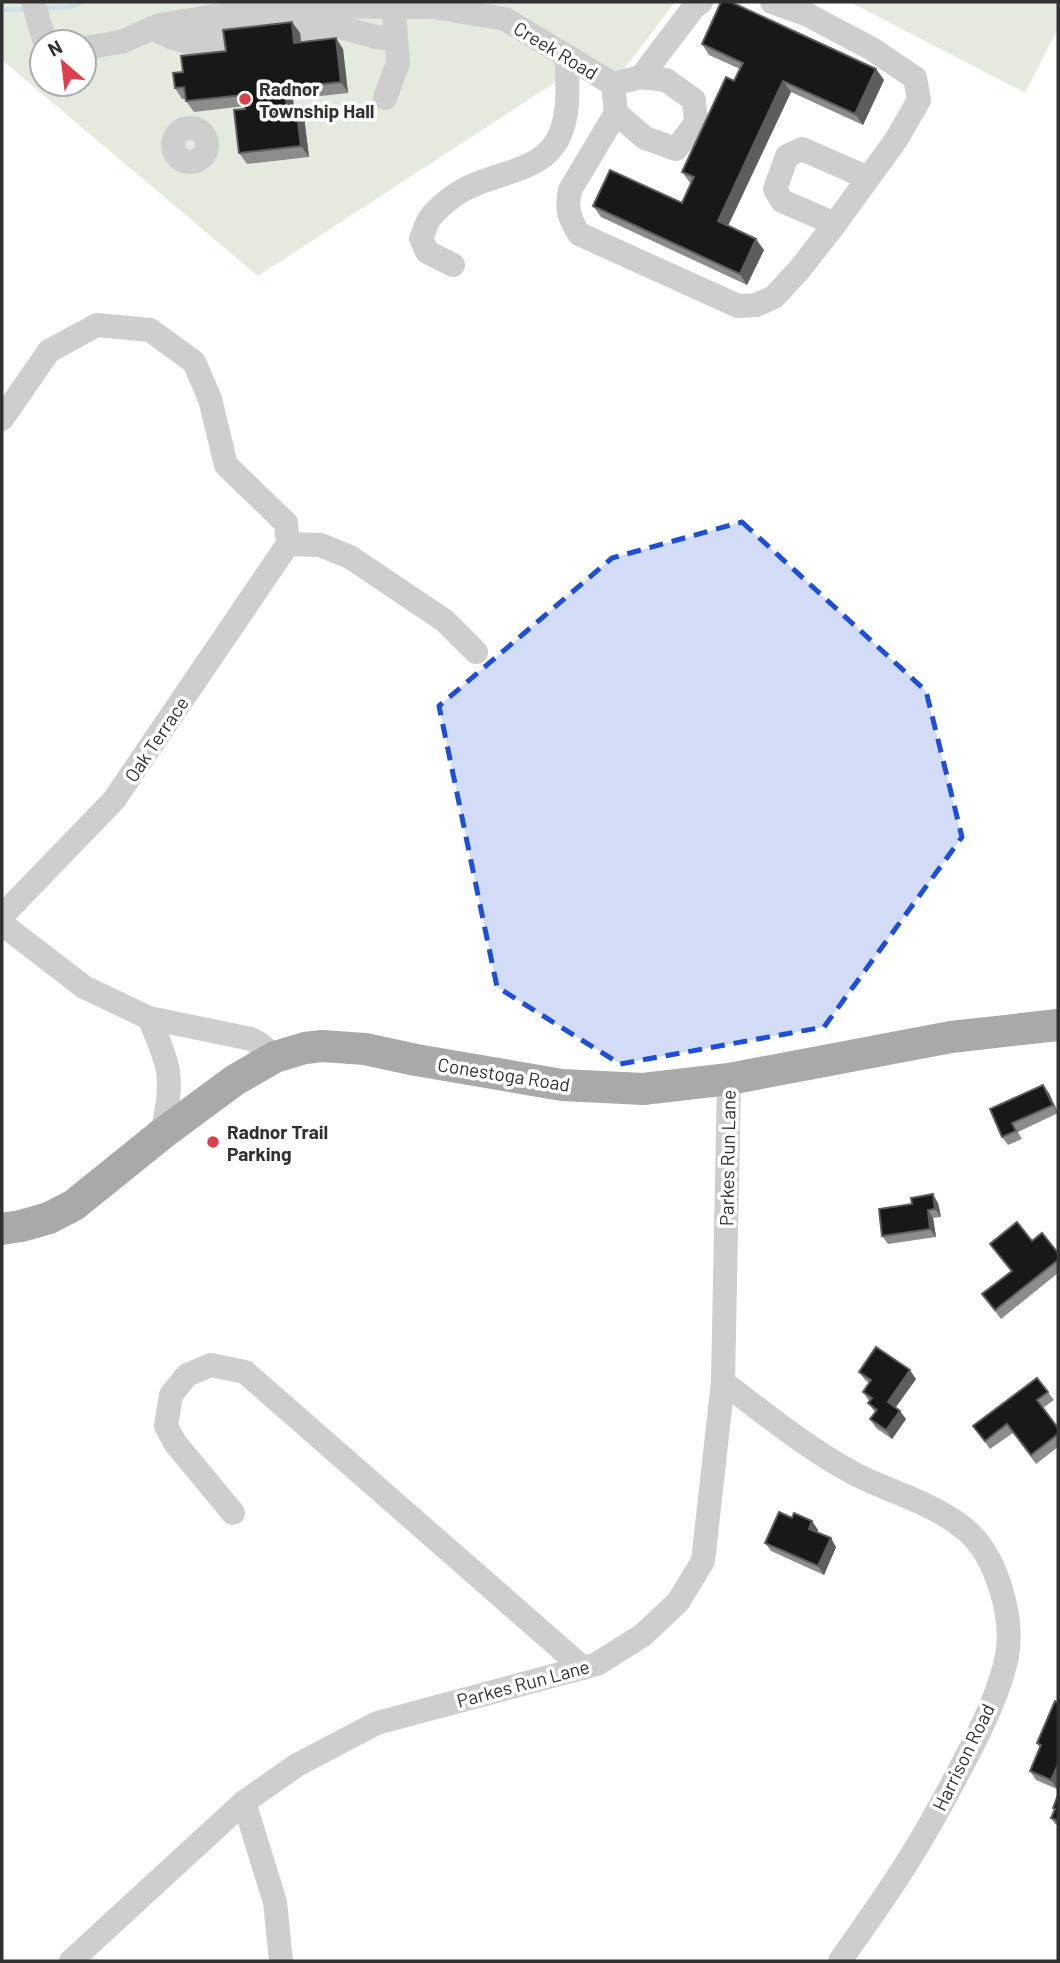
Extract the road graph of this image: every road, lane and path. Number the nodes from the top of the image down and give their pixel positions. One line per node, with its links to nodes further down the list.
1 (701, 2): 8 (street)
2 (772, 2): 12 (street)
3 (394, 7): 4 (street, Creek Road); 5 (street); 7 (street, Creek Road)
4 (152, 28): 5 (street); 6 (street, Creek Road)
5 (397, 38): 10 (street)
6 (98, 46)
7 (567, 57): 9 (street, Creek Road); 14 (street)
8 (641, 77): 9 (street); 11 (street)
9 (613, 84): 11 (street)
10 (385, 98)
11 (617, 113): 13 (street)
12 (868, 178): 13 (street); 13 (street)
13 (835, 224)
14 (453, 265)
15 (2, 419): 16 (street)
16 (288, 544): 17 (street); 18 (street, Oak Terrace)
17 (476, 652)
18 (2, 916)
19 (2, 924): 20 (street)
20 (149, 1018): 22 (street); 24 (street)
21 (1058, 1025): 23 (main road, Conestoga Road)
22 (275, 1057): 23 (main road, Conestoga Road); 24 (main road, Conestoga Road)
23 (729, 1079): 26 (street, Parkes Run Lane)
24 (162, 1134): 25 (main road, Conestoga Road)
25 (2, 1229)
26 (723, 1382): 28 (street, Parkes Run Lane); 32 (street, Harrison Road)
27 (233, 1513): 28 (street)
28 (583, 1668): 29 (street, Parkes Run Lane)
29 (244, 1802): 30 (street, Parkes Run Lane); 31 (street)
30 (71, 1961)
31 (281, 1961)
32 (840, 1961)

